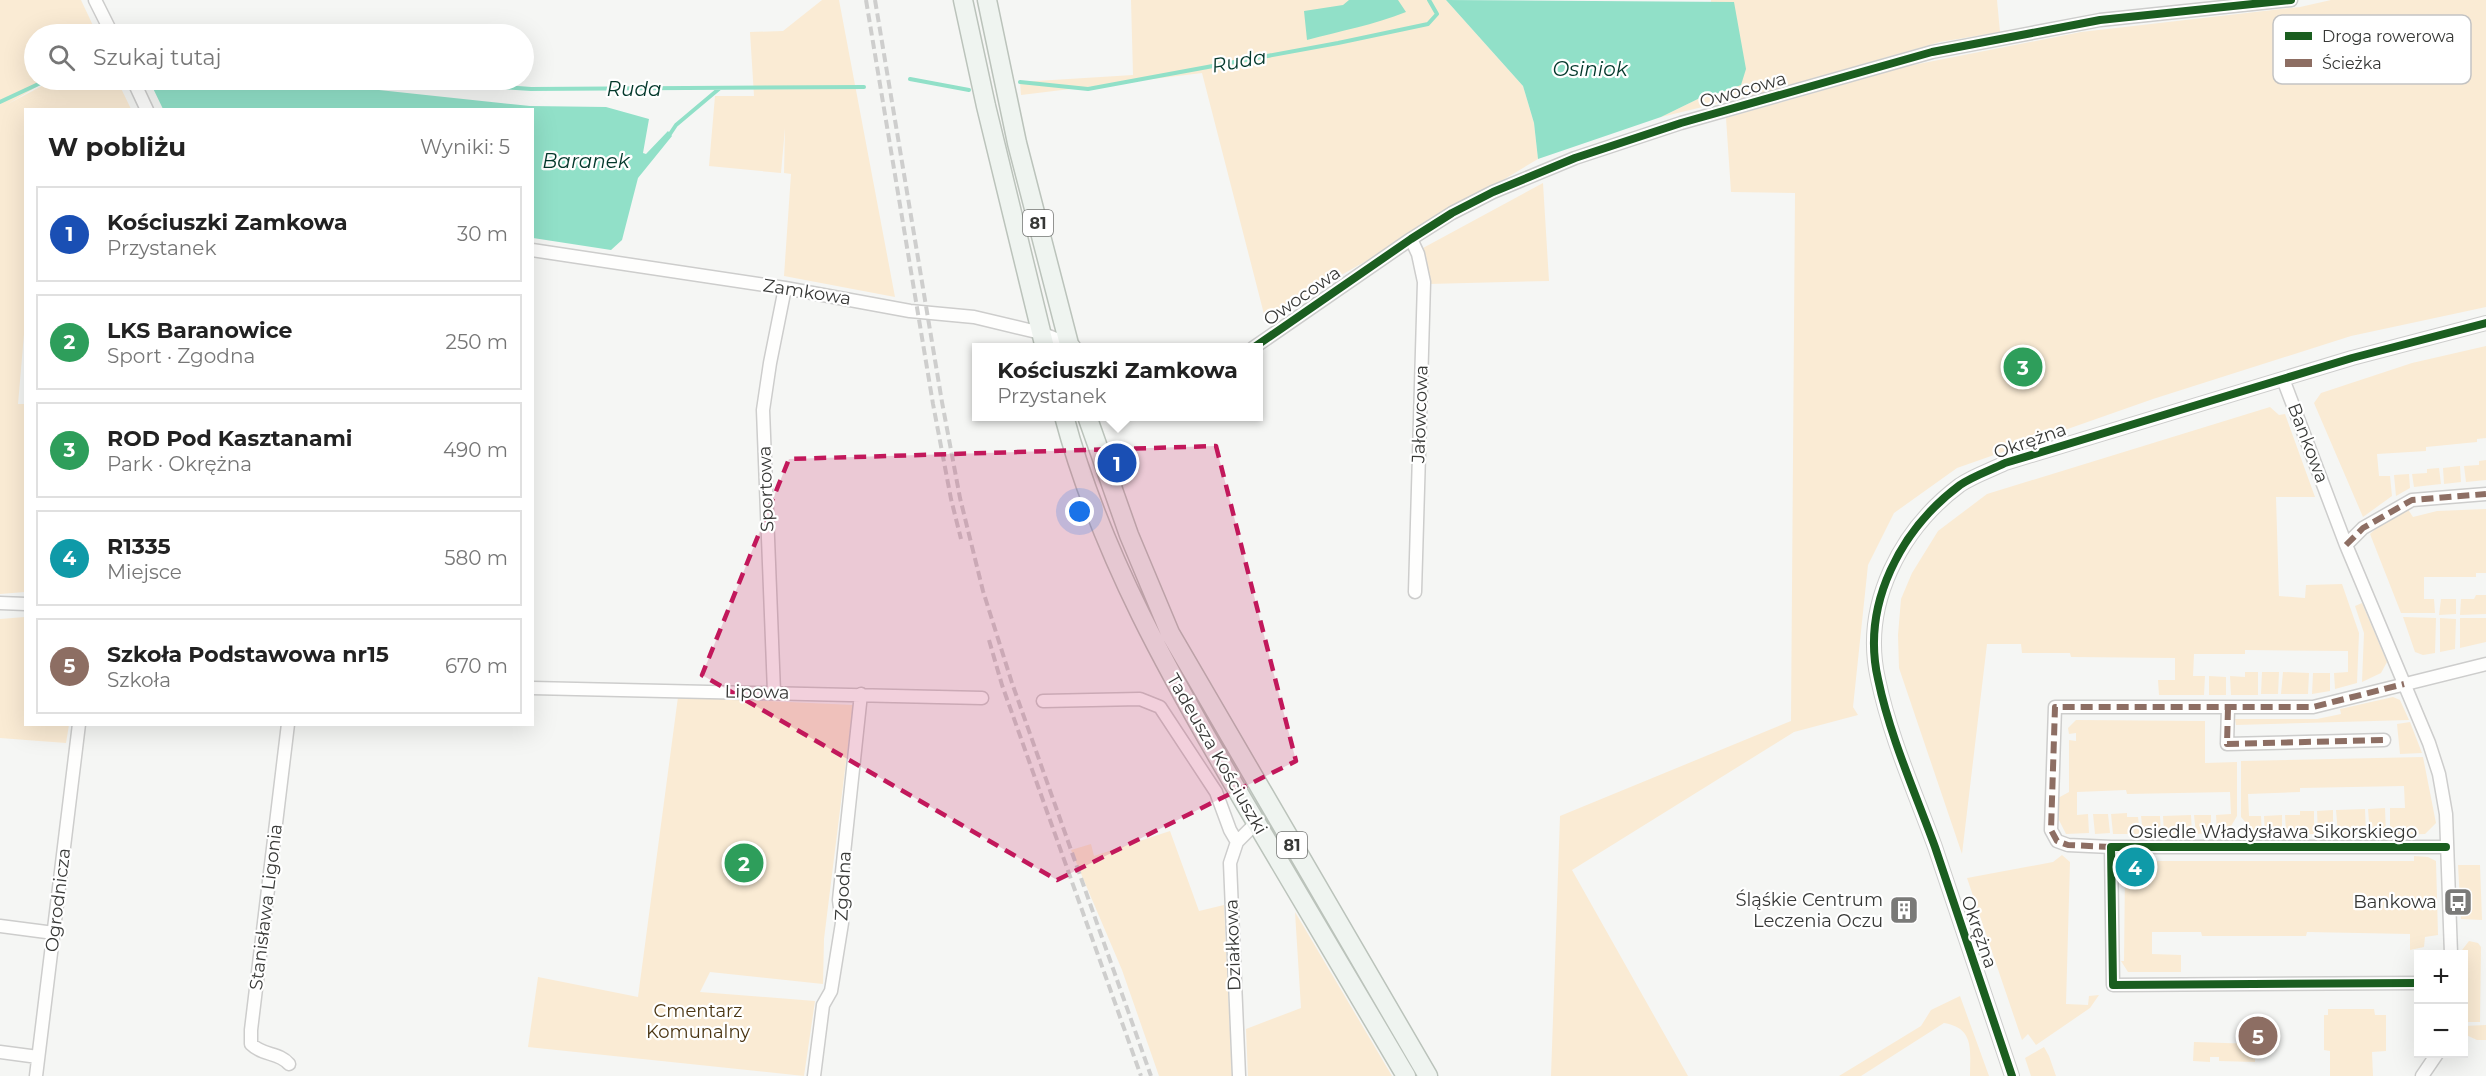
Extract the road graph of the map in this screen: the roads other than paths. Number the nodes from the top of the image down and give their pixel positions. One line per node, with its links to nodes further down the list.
1 (95, 0): 5 (street)
2 (963, 0): 12 (main road, 81)
3 (987, 0): 13 (main road, 81)
4 (2291, 0): 8 (street, Owocowa)
5 (107, 24)
6 (138, 90): 7 (street)
7 (146, 108)
8 (1411, 239): 14 (street, Owocowa); 20 (street, Jałowcowa)
9 (534, 250): 10 (street, Zamkowa)
10 (785, 288): 12 (street, Zamkowa); 26 (street, Sportowa)
11 (2486, 323): 15 (street, Okrężna)
12 (1043, 340)
13 (1071, 343)
14 (1259, 343)
15 (2283, 379): 19 (street, Bankowa); 51 (street, Okrężna)
16 (1065, 421): 34 (main road, Tadeusza Kościuszki / 81)
17 (1088, 421): 50 (main road, Tadeusza Kościuszki / 81)
18 (2486, 494): 19 (street)
19 (2346, 545): 24 (street, Bankowa)
20 (1415, 592)
21 (0, 603): 22 (street)
22 (24, 604)
23 (2486, 664): 24 (street, Osiedle Władysława Sikorskiego)
24 (2404, 684): 30 (street, Osiedle Władysława Sikorskiego); 37 (street, Bankowa)
25 (534, 688): 26 (street, Lipowa)
26 (774, 692): 27 (street, Lipowa)
27 (861, 694): 28 (street, Lipowa); 47 (street, Zgodna)
28 (982, 698)
29 (1043, 701): 35 (street)
30 (2228, 708): 33 (street); 36 (street, Osiedle Władysława Sikorskiego)
31 (79, 726): 39 (street, Ogrodnicza)
32 (288, 726): 45 (street, Stanisława Ligonia)
33 (2384, 740)
34 (1256, 822): 35 (street); 49 (main road, Tadeusza Kościuszki / 81)
35 (1237, 842): 48 (street, Działkowa)
36 (2111, 847): 37 (street, Osiedle Władysława Sikorskiego); 41 (street, Osiedle Władysława Sikorskiego)
37 (2446, 847): 40 (street, Bankowa)
38 (0, 926): 39 (street)
39 (54, 933): 43 (street, Ogrodnicza)
40 (2451, 950)
41 (2414, 983)
42 (0, 1052): 43 (street)
43 (38, 1057): 46 (street, Ogrodnicza)
44 (2434, 1058): 52 (street)
45 (289, 1064)
46 (36, 1076)
47 (814, 1076)
48 (1239, 1076)
49 (1406, 1076)
50 (1428, 1076)
51 (2012, 1076)
52 (2422, 1076)

